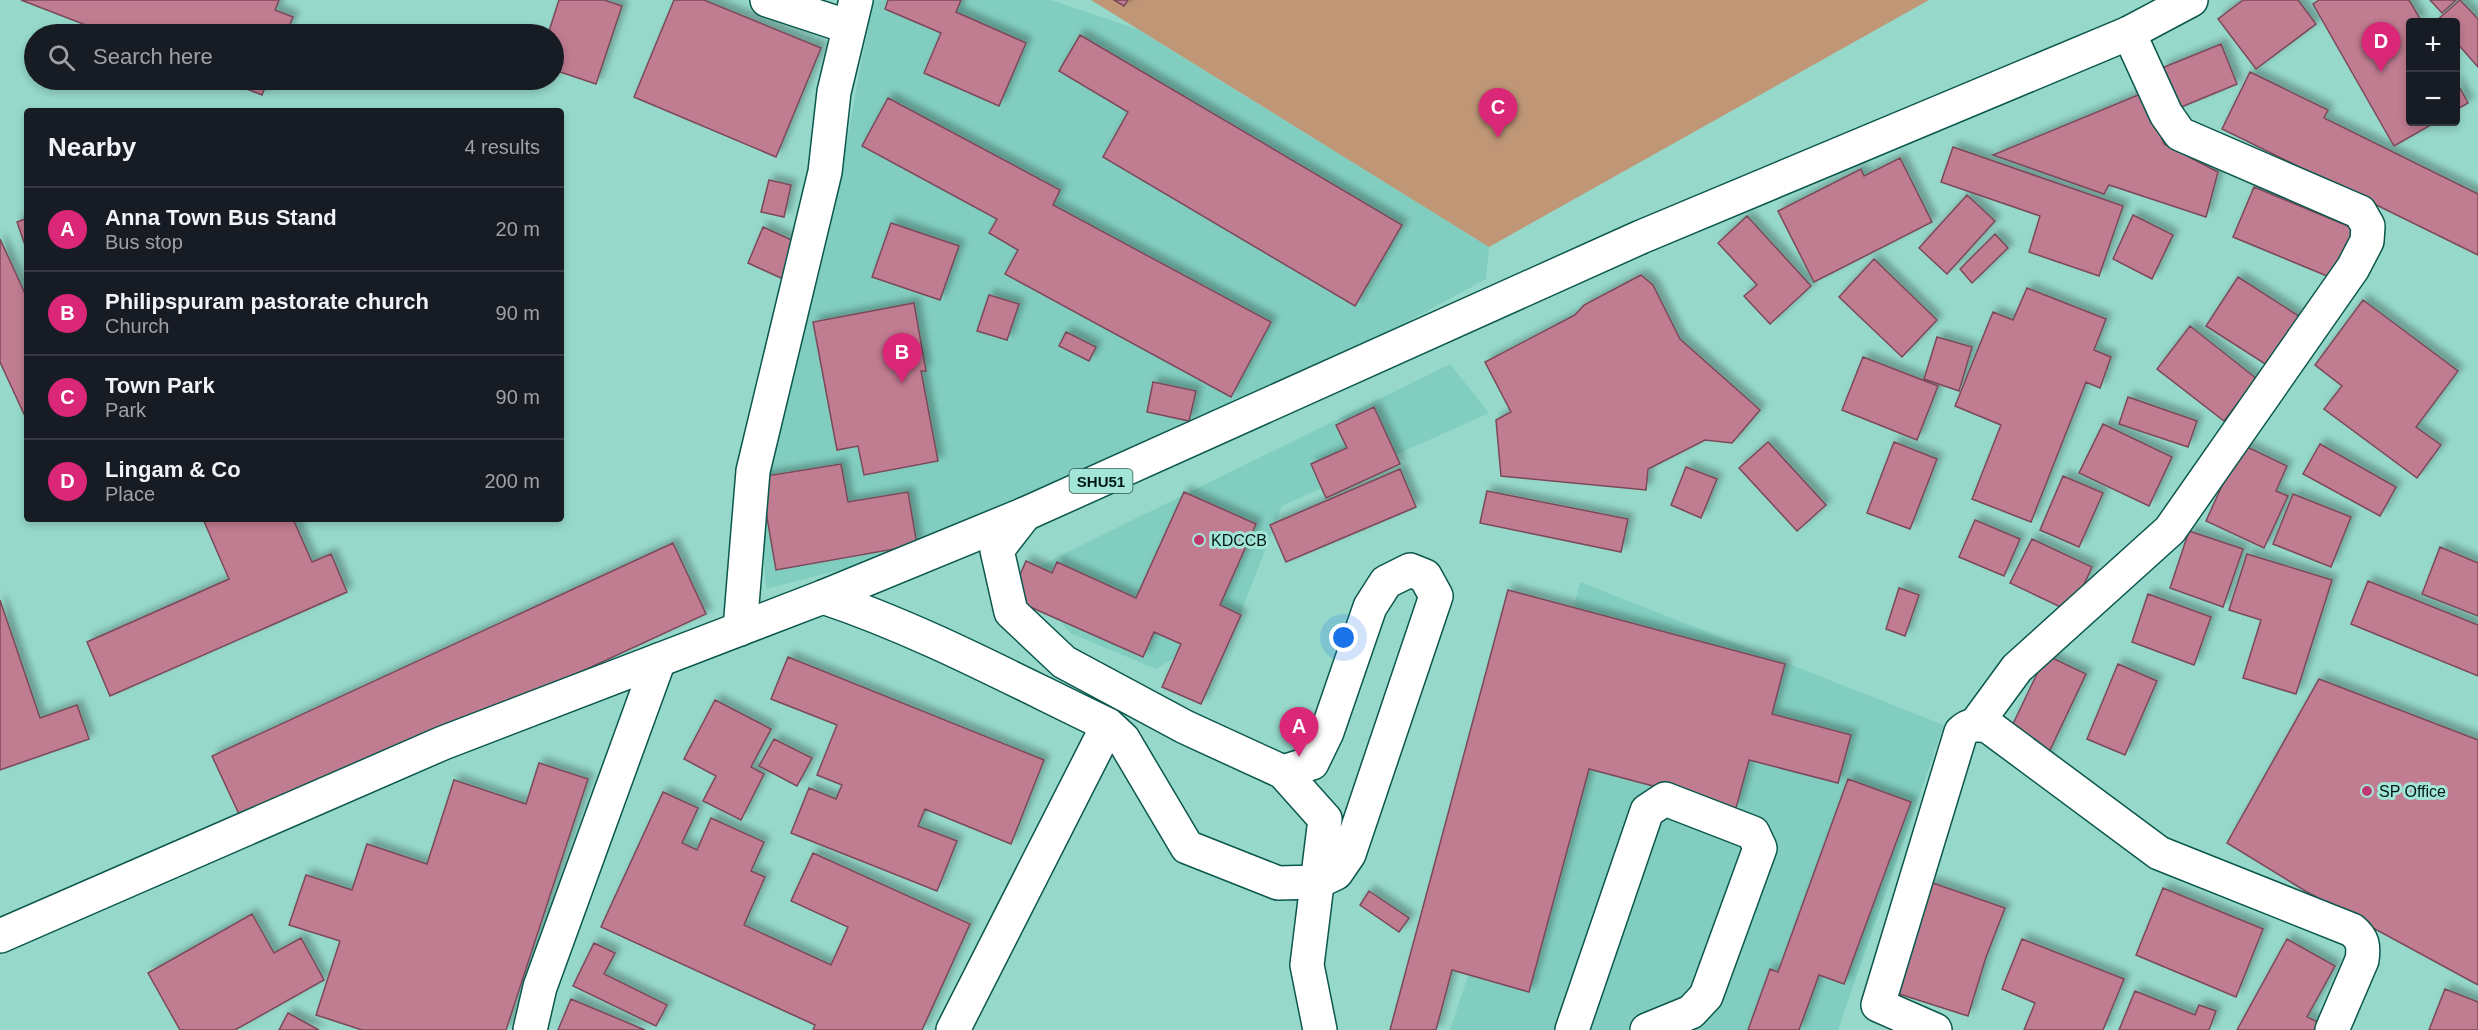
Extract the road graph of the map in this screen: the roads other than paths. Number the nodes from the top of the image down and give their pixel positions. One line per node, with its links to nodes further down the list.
1 (767, 0): 3 (street)
2 (2191, 0): 4 (street, SHU51)
3 (853, 14): 7 (street)
4 (2129, 33): 5 (street, SHU51); 9 (street)
5 (1026, 514): 6 (street, SHU51); 11 (street)
6 (823, 597): 7 (street, SHU51); 10 (street)
7 (740, 629): 8 (street, SHU51)
8 (659, 660): 13 (street, SHU51); 14 (street)
9 (1976, 724): 19 (street); 20 (street)
10 (1108, 725): 12 (street); 15 (street)
11 (1283, 772): 12 (street); 12 (street)
12 (1317, 882): 16 (street)
13 (0, 936)
14 (530, 1030)
15 (953, 1030)
16 (1320, 1030)
17 (1572, 1030): 18 (street)
18 (1647, 1030)
19 (1935, 1030)
20 (2332, 1030)

